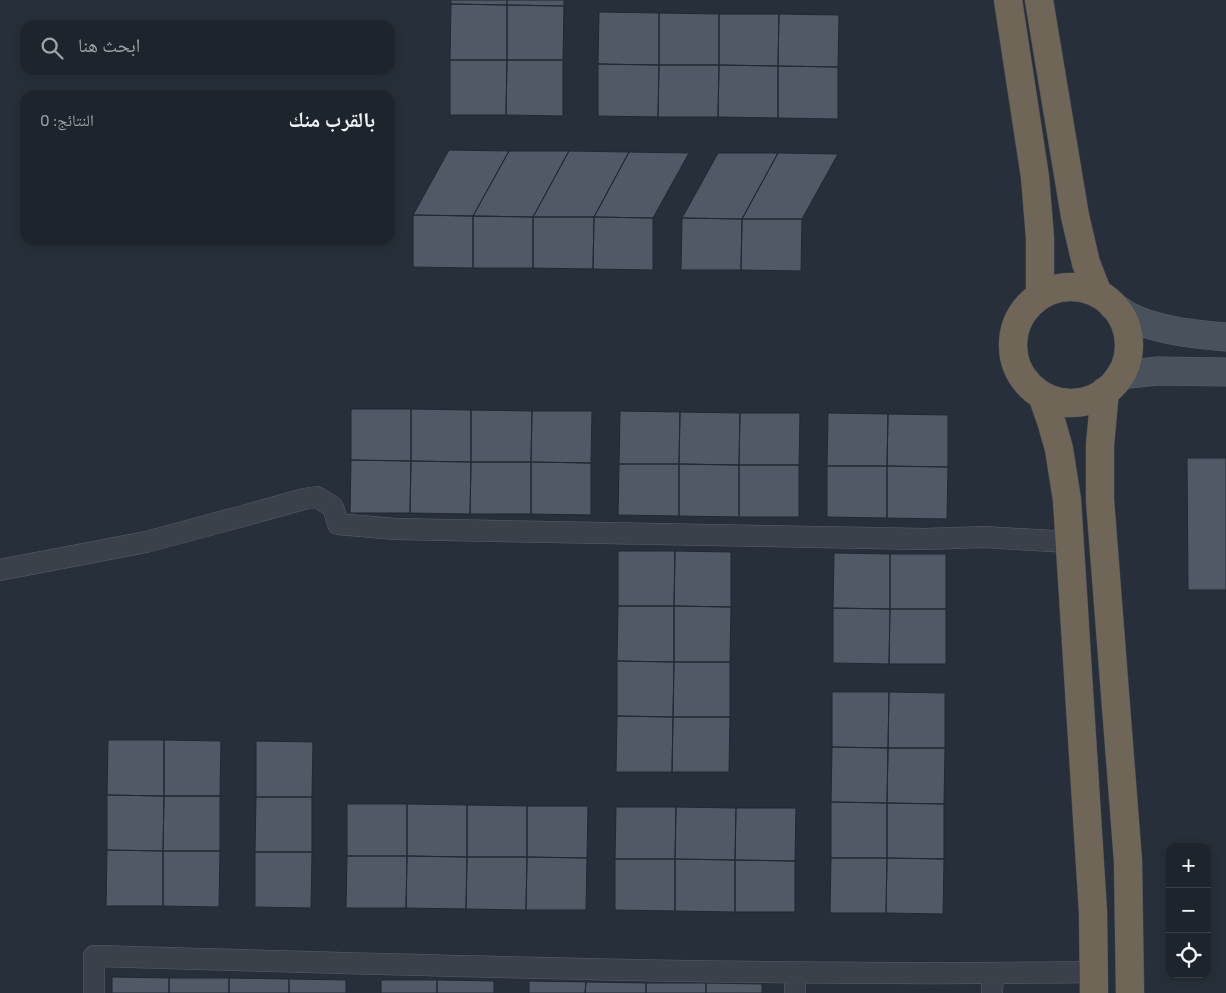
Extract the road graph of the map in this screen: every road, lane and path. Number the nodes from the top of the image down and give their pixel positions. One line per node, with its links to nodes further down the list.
1 (1008, 0): 3 (highway)
2 (1039, 0): 4 (highway)
3 (1040, 296): 4 (highway); 8 (highway)
4 (1106, 300): 5 (main road); 7 (highway)
5 (1226, 337)
6 (1226, 372): 7 (main road)
7 (1112, 383): 8 (highway); 15 (highway)
8 (1042, 395): 9 (highway)
9 (1070, 542): 10 (street); 13 (highway)
10 (0, 570)
11 (795, 983): 12 (street); 14 (street)
12 (992, 983): 13 (street)
13 (1094, 983)
14 (94, 993)
15 (1130, 993)

